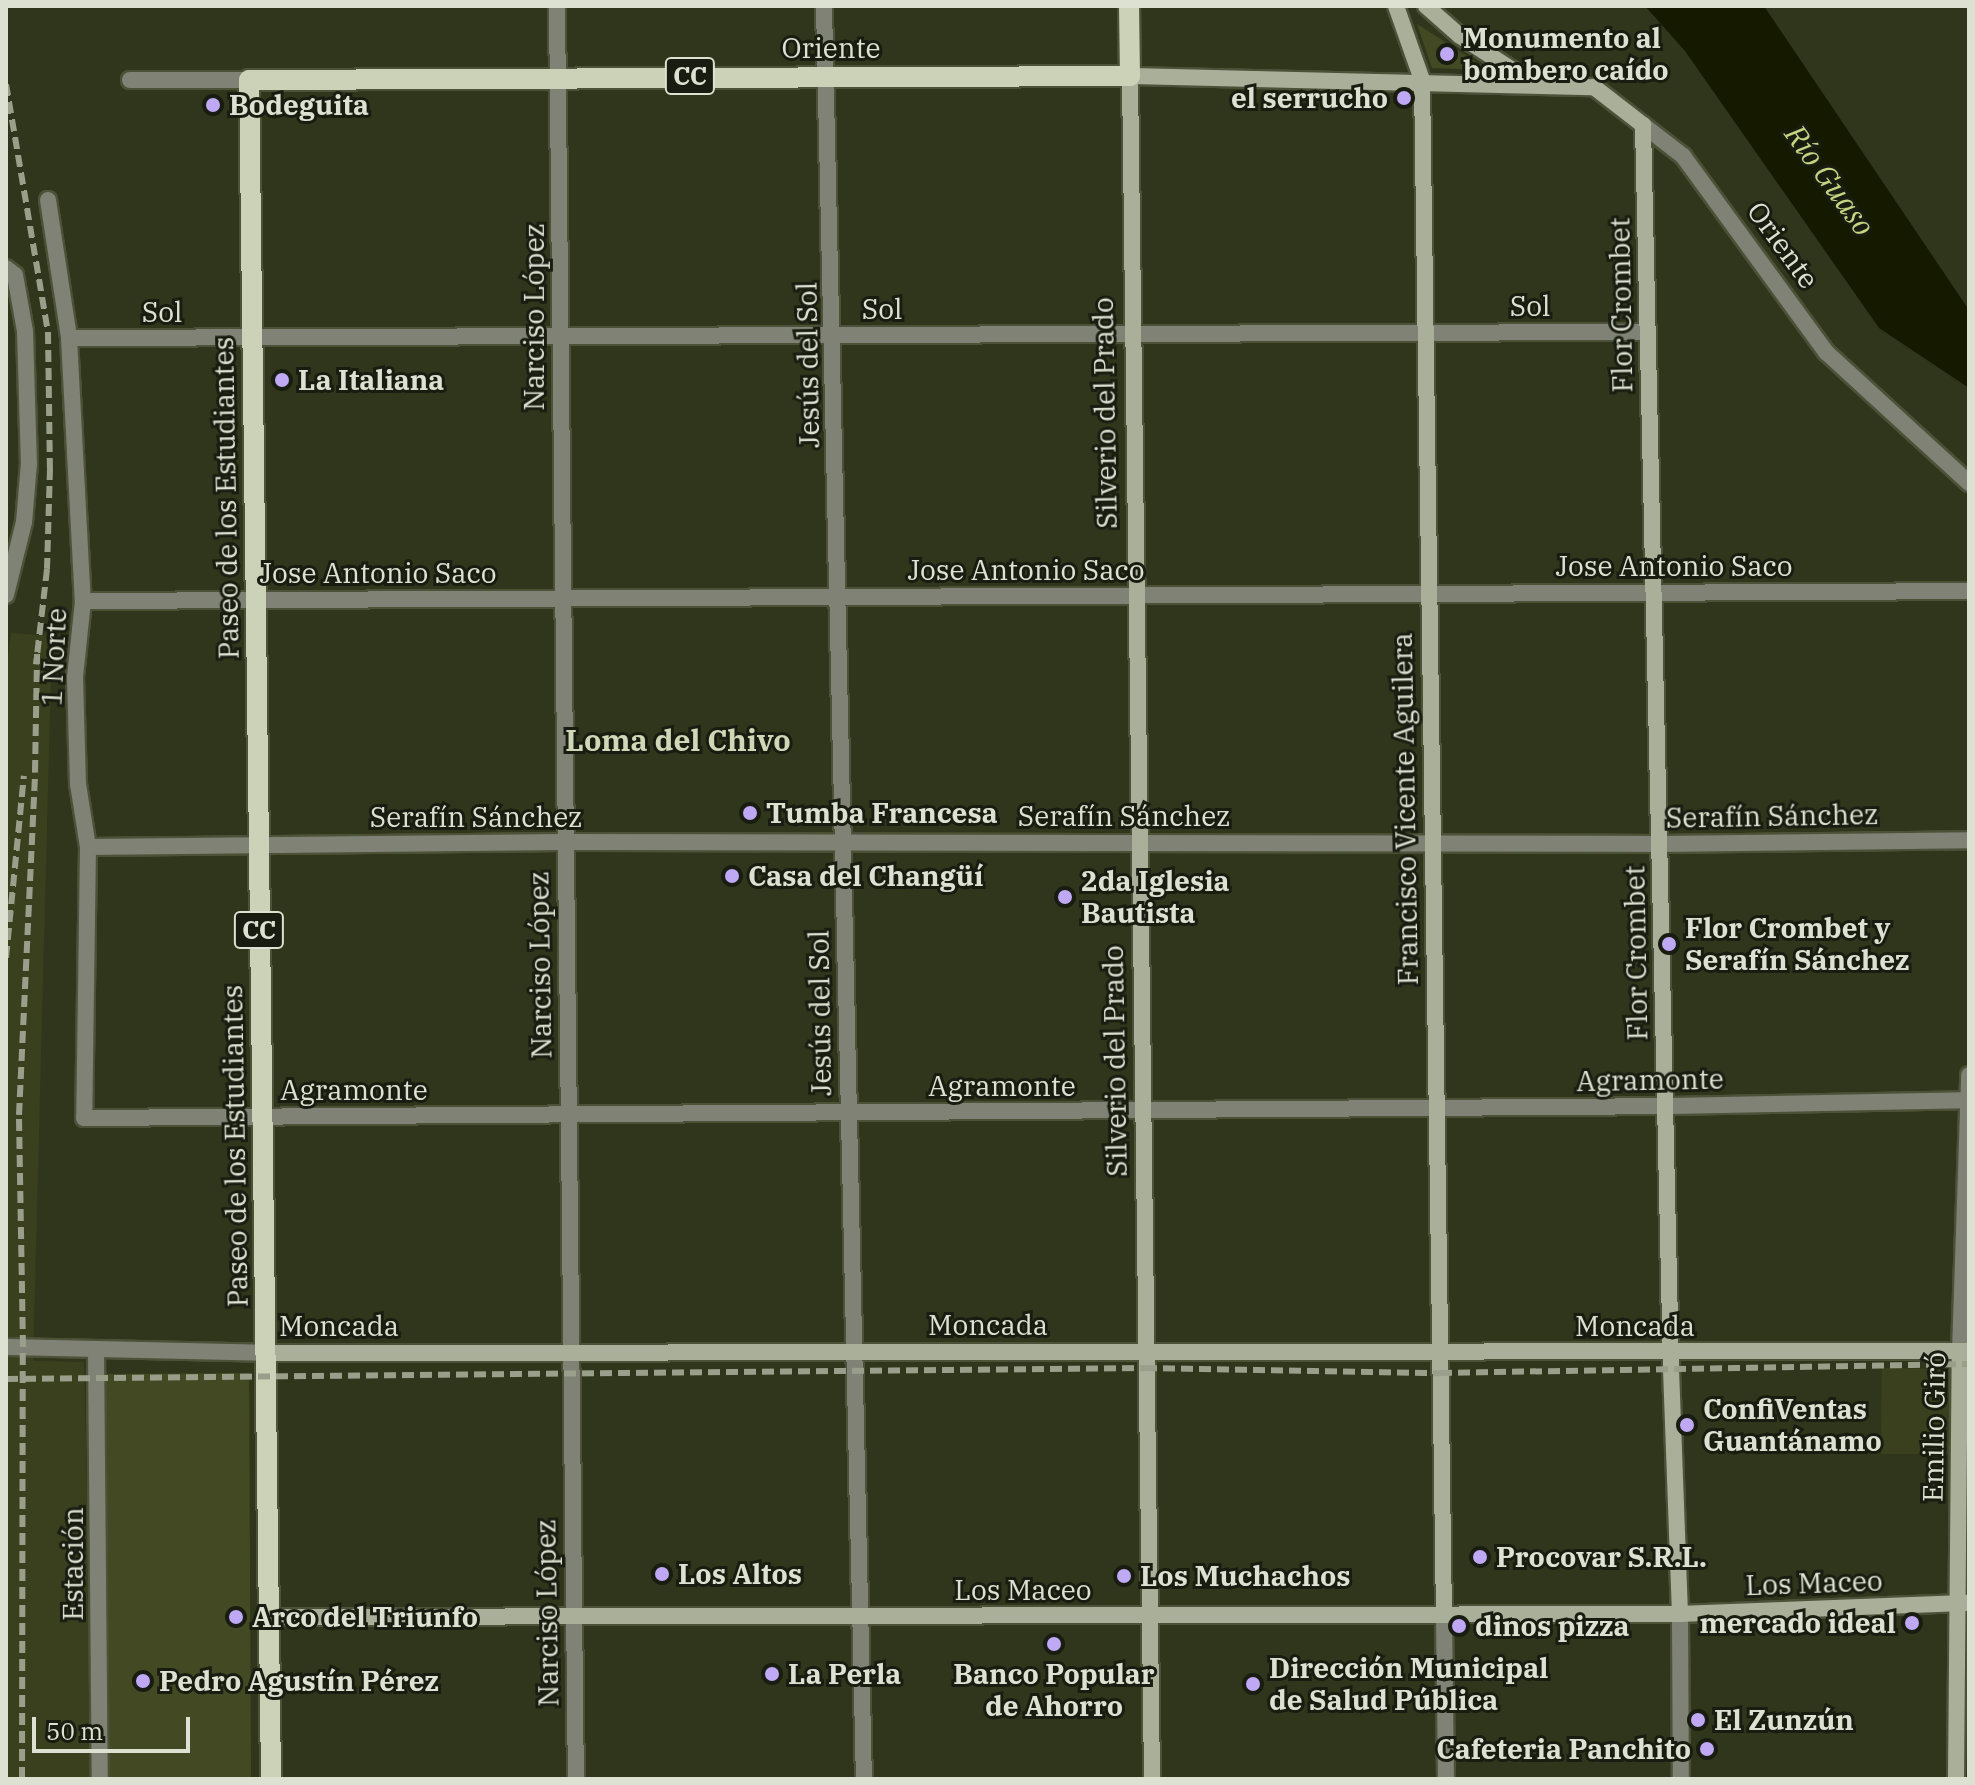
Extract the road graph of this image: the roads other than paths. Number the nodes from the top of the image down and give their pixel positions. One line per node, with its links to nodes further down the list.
1 (557, 6): 6 (street, Narciso López)
2 (824, 6): 7 (street, Jesús del Sol)
3 (1129, 6): 8 (main road, Silverio del Prado)
4 (1396, 6): 11 (main road, Francisco Vicente Aguilera)
5 (1426, 6): 12 (main road, Oriente)
6 (559, 76): 7 (main road, Oriente / CC); 10 (main road, Oriente / CC); 20 (street, Narciso López)
7 (827, 76): 8 (main road, Oriente / CC); 19 (street, Jesús del Sol)
8 (1130, 76): 11 (main road, Oriente); 18 (main road, Silverio del Prado)
9 (130, 80): 10 (street, Oriente)
10 (249, 80): 21 (main road, Paseo de los Estudiantes / CC)
11 (1422, 80): 12 (main road, Oriente); 16 (main road, Francisco Vicente Aguilera)
12 (1532, 83): 13 (main road, Oriente)
13 (1643, 125): 17 (main road, Flor Crombet); 23 (street, Oriente)
14 (48, 200): 22 (street, 1 Norte)
15 (6, 268): 27 (street, 1 Norte)
16 (1423, 332): 17 (street, Sol); 18 (street, Sol); 26 (main road, Francisco Vicente Aguilera)
17 (1648, 332): 25 (main road, Flor Crombet)
18 (1133, 334): 19 (street, Sol); 28 (main road, Silverio del Prado)
19 (834, 335): 20 (street, Sol); 29 (street, Jesús del Sol)
20 (560, 336): 21 (street, Sol); 30 (street, Narciso López)
21 (253, 337): 22 (street, Sol); 32 (main road, Paseo de los Estudiantes / CC)
22 (69, 338): 31 (street, 1 Norte)
23 (1969, 483)
24 (1969, 591): 25 (street, Jose Antonio Saco)
25 (1654, 592): 26 (street, Jose Antonio Saco); 39 (main road, Flor Crombet)
26 (1427, 594): 28 (street, Jose Antonio Saco); 37 (main road, Francisco Vicente Aguilera)
27 (6, 595)
28 (1135, 595): 29 (street, Jose Antonio Saco); 34 (main road, Silverio del Prado)
29 (838, 597): 30 (street, Jose Antonio Saco); 36 (street, Jesús del Sol)
30 (561, 598): 32 (street, Jose Antonio Saco); 35 (street, Narciso López)
31 (83, 601): 32 (street, Jose Antonio Saco); 40 (street, 1 Norte)
32 (255, 601): 38 (main road, Paseo de los Estudiantes / CC)
33 (1969, 840): 39 (street, Serafín Sánchez)
34 (1141, 841): 36 (street, Serafín Sánchez); 37 (street, Serafín Sánchez); 45 (main road, Silverio del Prado)
35 (563, 842): 36 (street, Serafín Sánchez); 38 (street, Serafín Sánchez); 47 (street, Narciso López)
36 (842, 843): 46 (street, Jesús del Sol)
37 (1431, 843): 39 (street, Serafín Sánchez); 44 (main road, Francisco Vicente Aguilera)
38 (258, 844): 40 (street, Serafín Sánchez); 48 (main road, Paseo de los Estudiantes / CC)
39 (1659, 844): 43 (main road, Flor Crombet)
40 (88, 847): 49 (street, 1 Norte)
41 (1969, 1075): 42 (street, Emilio Giró)
42 (1969, 1100): 43 (street, Agramonte); 57 (street, Emilio Giró)
43 (1666, 1106): 44 (street, Agramonte); 56 (main road, Flor Crombet)
44 (1435, 1108): 45 (street, Agramonte); 55 (main road, Francisco Vicente Aguilera)
45 (1144, 1110): 46 (street, Agramonte); 54 (main road, Silverio del Prado)
46 (849, 1113): 47 (street, Agramonte); 53 (street, Jesús del Sol)
47 (569, 1115): 48 (street, Agramonte); 52 (street, Narciso López)
48 (263, 1117): 49 (street, Agramonte); 58 (main road, Paseo de los Estudiantes / CC)
49 (84, 1118)
50 (6, 1347): 51 (street, Moncada)
51 (96, 1350): 58 (street, Moncada); 66 (street, Estación)
52 (568, 1351): 53 (main road, Moncada); 58 (main road, Moncada); 63 (street, Narciso López)
53 (852, 1351): 54 (main road, Moncada); 64 (street, Jesús del Sol)
54 (1145, 1351): 55 (main road, Moncada); 61 (main road, Silverio del Prado)
55 (1439, 1352): 56 (main road, Moncada); 62 (main road, Francisco Vicente Aguilera)
56 (1671, 1352): 57 (main road, Moncada); 60 (main road, Flor Crombet)
57 (1965, 1352): 59 (main road, Emilio Giró)
58 (267, 1353): 65 (main road, Paseo de los Estudiantes / CC)
59 (1963, 1604): 60 (main road, Los Maceo); 73 (main road, Emilio Giró)
60 (1680, 1614): 62 (main road, Los Maceo); 72 (street, Flor Crombet)
61 (1150, 1615): 62 (main road, Los Maceo); 64 (main road, Los Maceo); 70 (main road, Silverio del Prado)
62 (1444, 1615): 71 (street)
63 (574, 1616): 64 (main road, Los Maceo); 65 (main road, Los Maceo); 68 (street, Narciso López)
64 (861, 1616): 69 (street, Jesús del Sol)
65 (269, 1617): 67 (main road, Paseo de los Estudiantes / CC)
66 (100, 1779)
67 (271, 1779)
68 (576, 1779)
69 (864, 1779)
70 (1152, 1779)
71 (1446, 1779)
72 (1681, 1779)
73 (1956, 1779)

